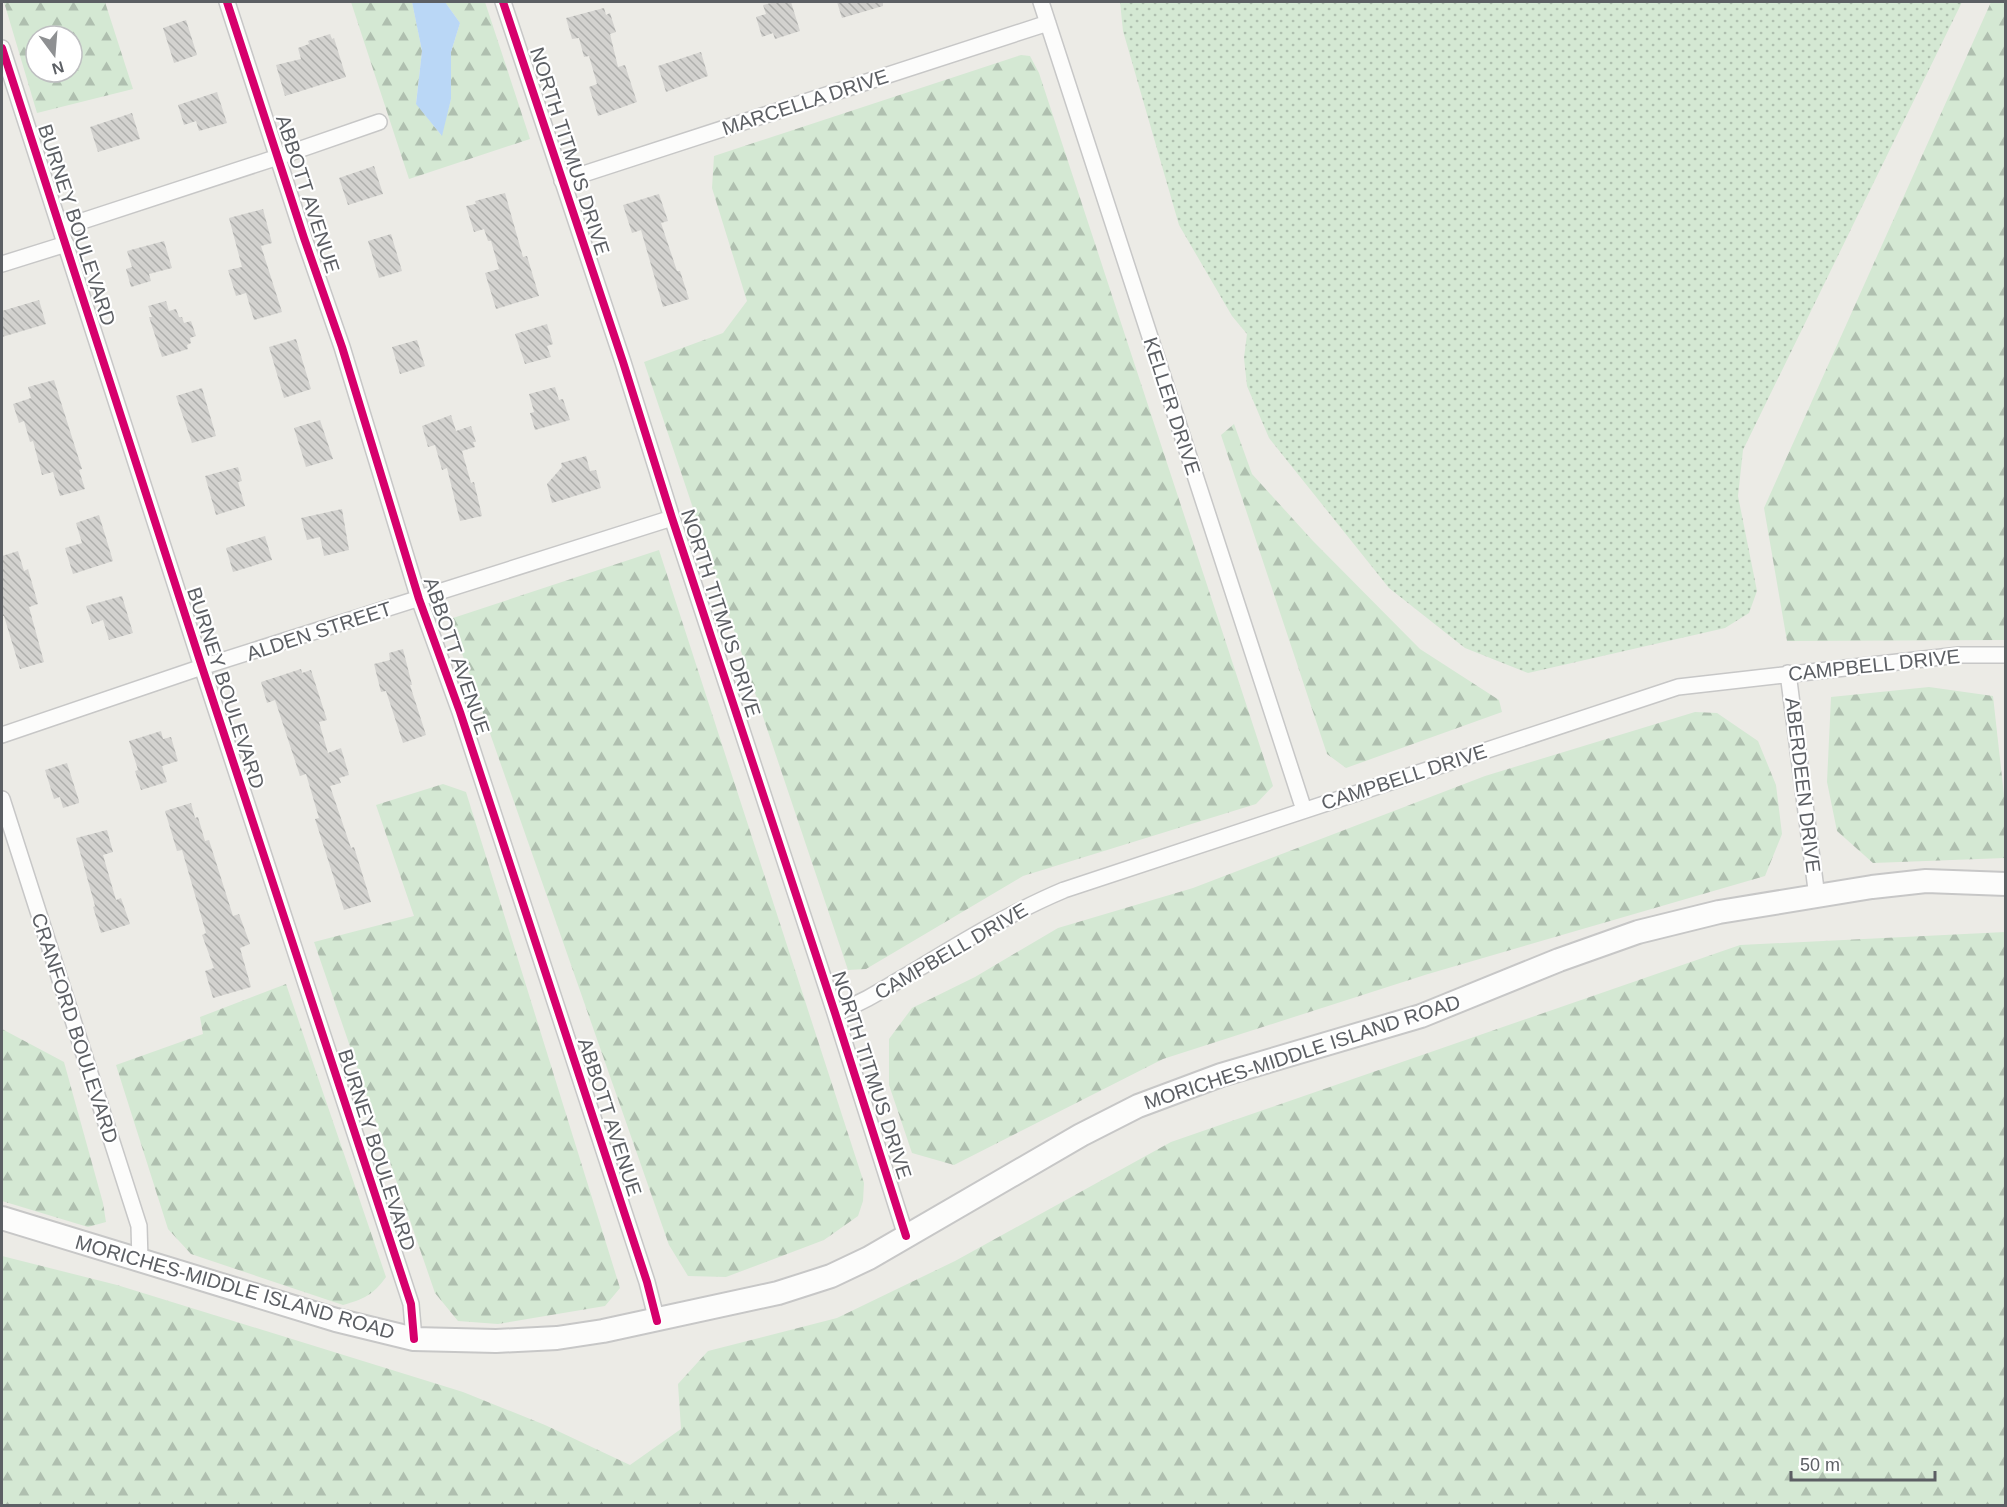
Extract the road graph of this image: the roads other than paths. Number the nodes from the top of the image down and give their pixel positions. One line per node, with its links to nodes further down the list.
1 (227, 2): 7 (street, ABBOTT AVENUE)
2 (503, 2): 8 (street, NORTH TITMUS DRIVE)
3 (1041, 2): 4 (street, KELLER DRIVE)
4 (1048, 23): 8 (street, MARCELLA DRIVE); 19 (street, KELLER DRIVE)
5 (2, 48): 9 (street, BURNEY BOULEVARD)
6 (379, 122): 7 (street)
7 (278, 157): 9 (street); 13 (street, ABBOTT AVENUE)
8 (561, 181): 12 (street, NORTH TITMUS DRIVE)
9 (61, 228): 10 (street, BURNEY BOULEVARD)
10 (66, 244): 11 (street); 15 (street, BURNEY BOULEVARD)
11 (2, 264)
12 (672, 518): 13 (street, ALDEN STREET); 22 (street, NORTH TITMUS DRIVE)
13 (419, 599): 15 (street, ALDEN STREET); 26 (street, ABBOTT AVENUE)
14 (2006, 655): 16 (street, CAMPBELL DRIVE)
15 (202, 667): 17 (street, ALDEN STREET); 27 (street, BURNEY BOULEVARD)
16 (1788, 673): 19 (street, CAMPBELL DRIVE); 21 (street, ABERDEEN DRIVE)
17 (2, 735)
18 (2, 799): 25 (street, CRANFORD BOULEVARD)
19 (1304, 810): 22 (street, CAMPBELL DRIVE)
20 (2006, 884): 21 (main road, MORICHES-MIDDLE ISLAND ROAD)
21 (1817, 897): 24 (main road, MORICHES-MIDDLE ISLAND ROAD)
22 (835, 1013): 24 (street, NORTH TITMUS DRIVE)
23 (2, 1218): 25 (main road, MORICHES-MIDDLE ISLAND ROAD)
24 (906, 1236): 26 (main road, MORICHES-MIDDLE ISLAND ROAD)
25 (140, 1260): 27 (main road, MORICHES-MIDDLE ISLAND ROAD)
26 (657, 1320): 27 (main road, MORICHES-MIDDLE ISLAND ROAD)
27 (414, 1339)

